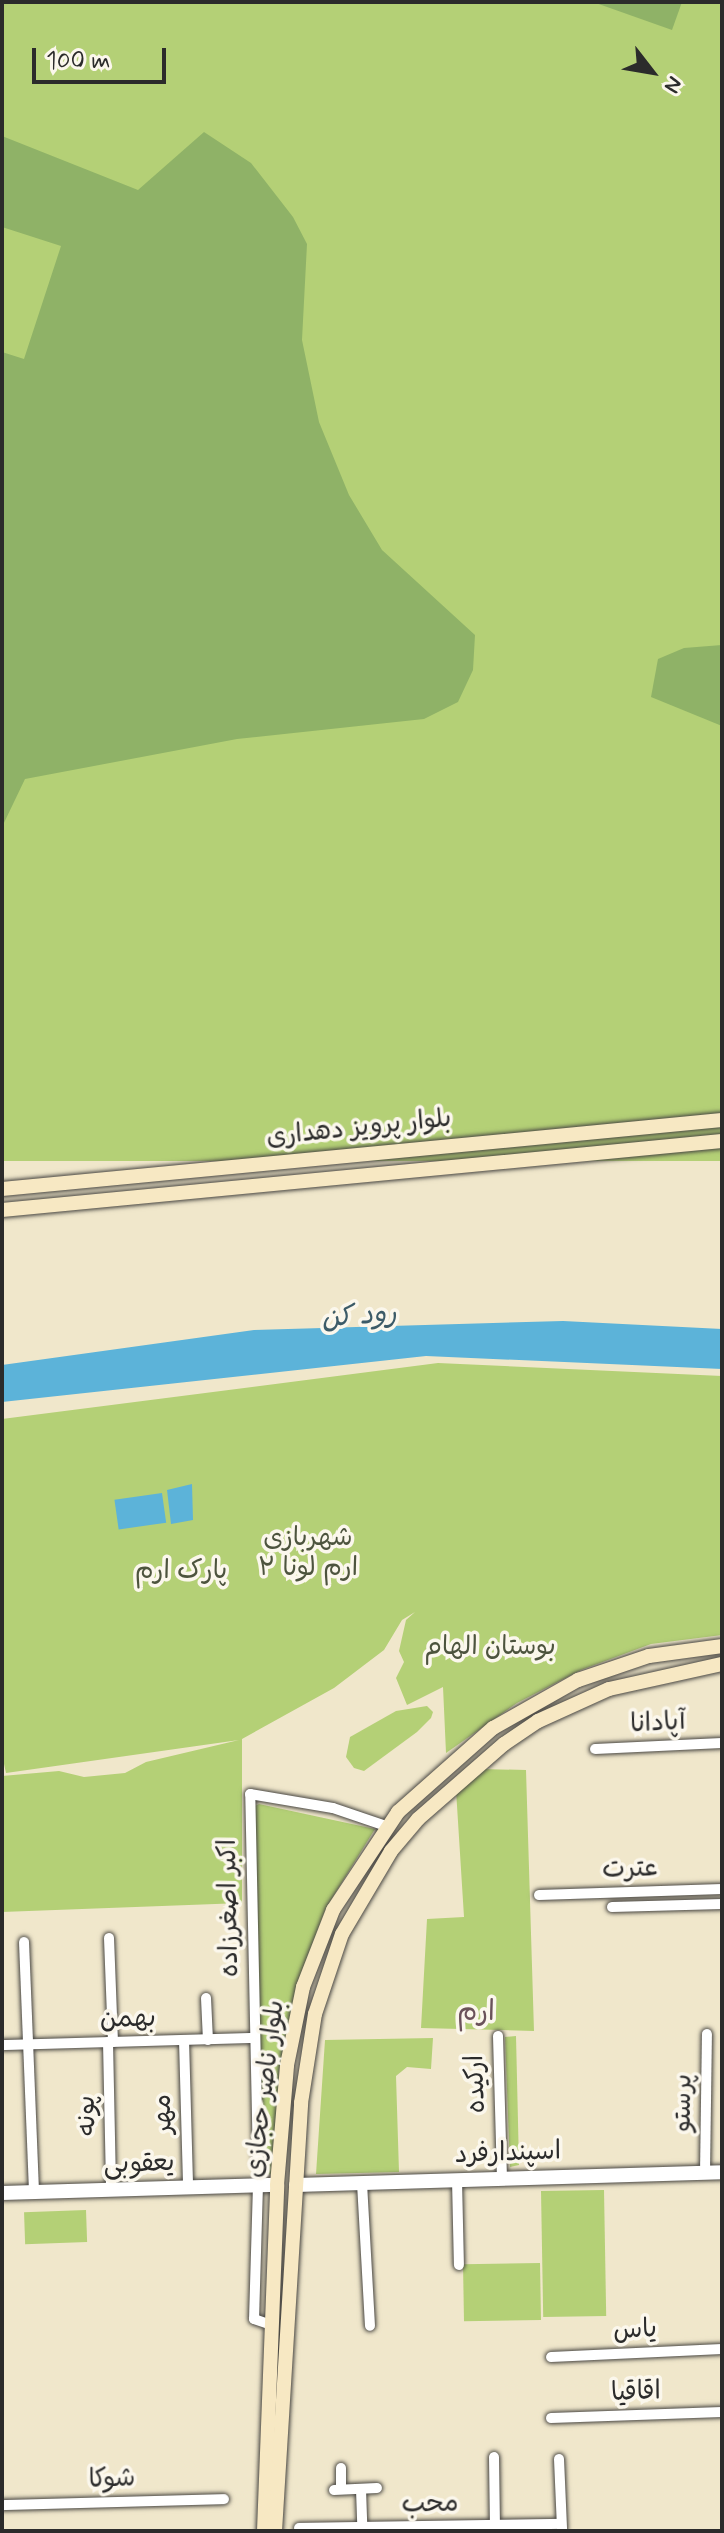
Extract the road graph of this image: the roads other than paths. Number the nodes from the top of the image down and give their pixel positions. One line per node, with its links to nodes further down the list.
1 (722, 1120): 3 (main road, بلوار پرویز دهداری)
2 (722, 1141): 4 (main road, بلوار پرویز دهداری)
3 (2, 1189)
4 (2, 1210)
5 (722, 1646): 9 (main road, بلوار ناصر حجازی)
6 (722, 1664): 33 (main road, بلوار ناصر حجازی)
7 (722, 1743): 8 (street, آپادانا)
8 (595, 1749)
9 (386, 1826): 19 (street, اکبر اصغرزاده); 32 (main road, بلوار ناصر حجازی)
10 (722, 1889): 11 (street, عترت)
11 (539, 1895)
12 (722, 1904): 13 (street)
13 (612, 1907)
14 (109, 1938): 22 (street, پونه)
15 (24, 1942): 23 (street)
16 (206, 1998): 21 (street)
17 (707, 2034): 27 (street, پرستو)
18 (498, 2036): 28 (street, ارکیده)
19 (254, 2038): 21 (street, بهمن); 25 (street, اکبر اصغرزاده)
20 (184, 2040): 21 (street, بهمن); 22 (street, بهمن); 34 (street, مهر)
21 (208, 2040)
22 (110, 2042): 23 (street, بهمن); 35 (street, پونه)
23 (28, 2044): 24 (street, بهمن); 36 (street)
24 (2, 2045)
25 (258, 2164)
26 (722, 2172): 27 (street, اسپندارفرد)
27 (705, 2173): 28 (street, اسپندارفرد)
28 (502, 2179): 29 (street, اسپندارفرد)
29 (457, 2180): 30 (street, اسپندارفرد); 38 (street)
30 (362, 2183): 33 (street, اسپندارفرد); 40 (street)
31 (258, 2185): 32 (street, یعقوبی); 34 (street, یعقوبی); 39 (street)
32 (277, 2185): 39 (main road, بلوار ناصر حجازی)
33 (296, 2185): 42 (main road, بلوار ناصر حجازی)
34 (188, 2187): 35 (street, یعقوبی)
35 (111, 2190): 36 (street, یعقوبی)
36 (34, 2192): 37 (street, یعقوبی)
37 (2, 2193)
38 (459, 2265)
39 (271, 2325): 43 (main road, بلوار ناصر حجازی)
40 (370, 2326)
41 (722, 2349): 44 (street, یاس)
42 (289, 2350): 57 (main road); 61 (main road, بلوار ناصر حجازی)
43 (269, 2351): 59 (main road); 60 (main road, بلوار ناصر حجازی)
44 (551, 2357)
45 (722, 2412): 46 (street, اقاقیا)
46 (551, 2418)
47 (494, 2457): 55 (street)
48 (559, 2459): 56 (street)
49 (341, 2468): 51 (street)
50 (377, 2488): 51 (street)
51 (361, 2489): 54 (street)
52 (224, 2499): 53 (street, شوکا)
53 (2, 2505)
54 (362, 2527): 57 (street, محب); 58 (street, محب)
55 (495, 2528): 56 (street, محب); 58 (street, محب)
56 (562, 2528)
57 (292, 2529)
58 (420, 2529)
59 (254, 2531)
60 (264, 2531)
61 (275, 2531)

